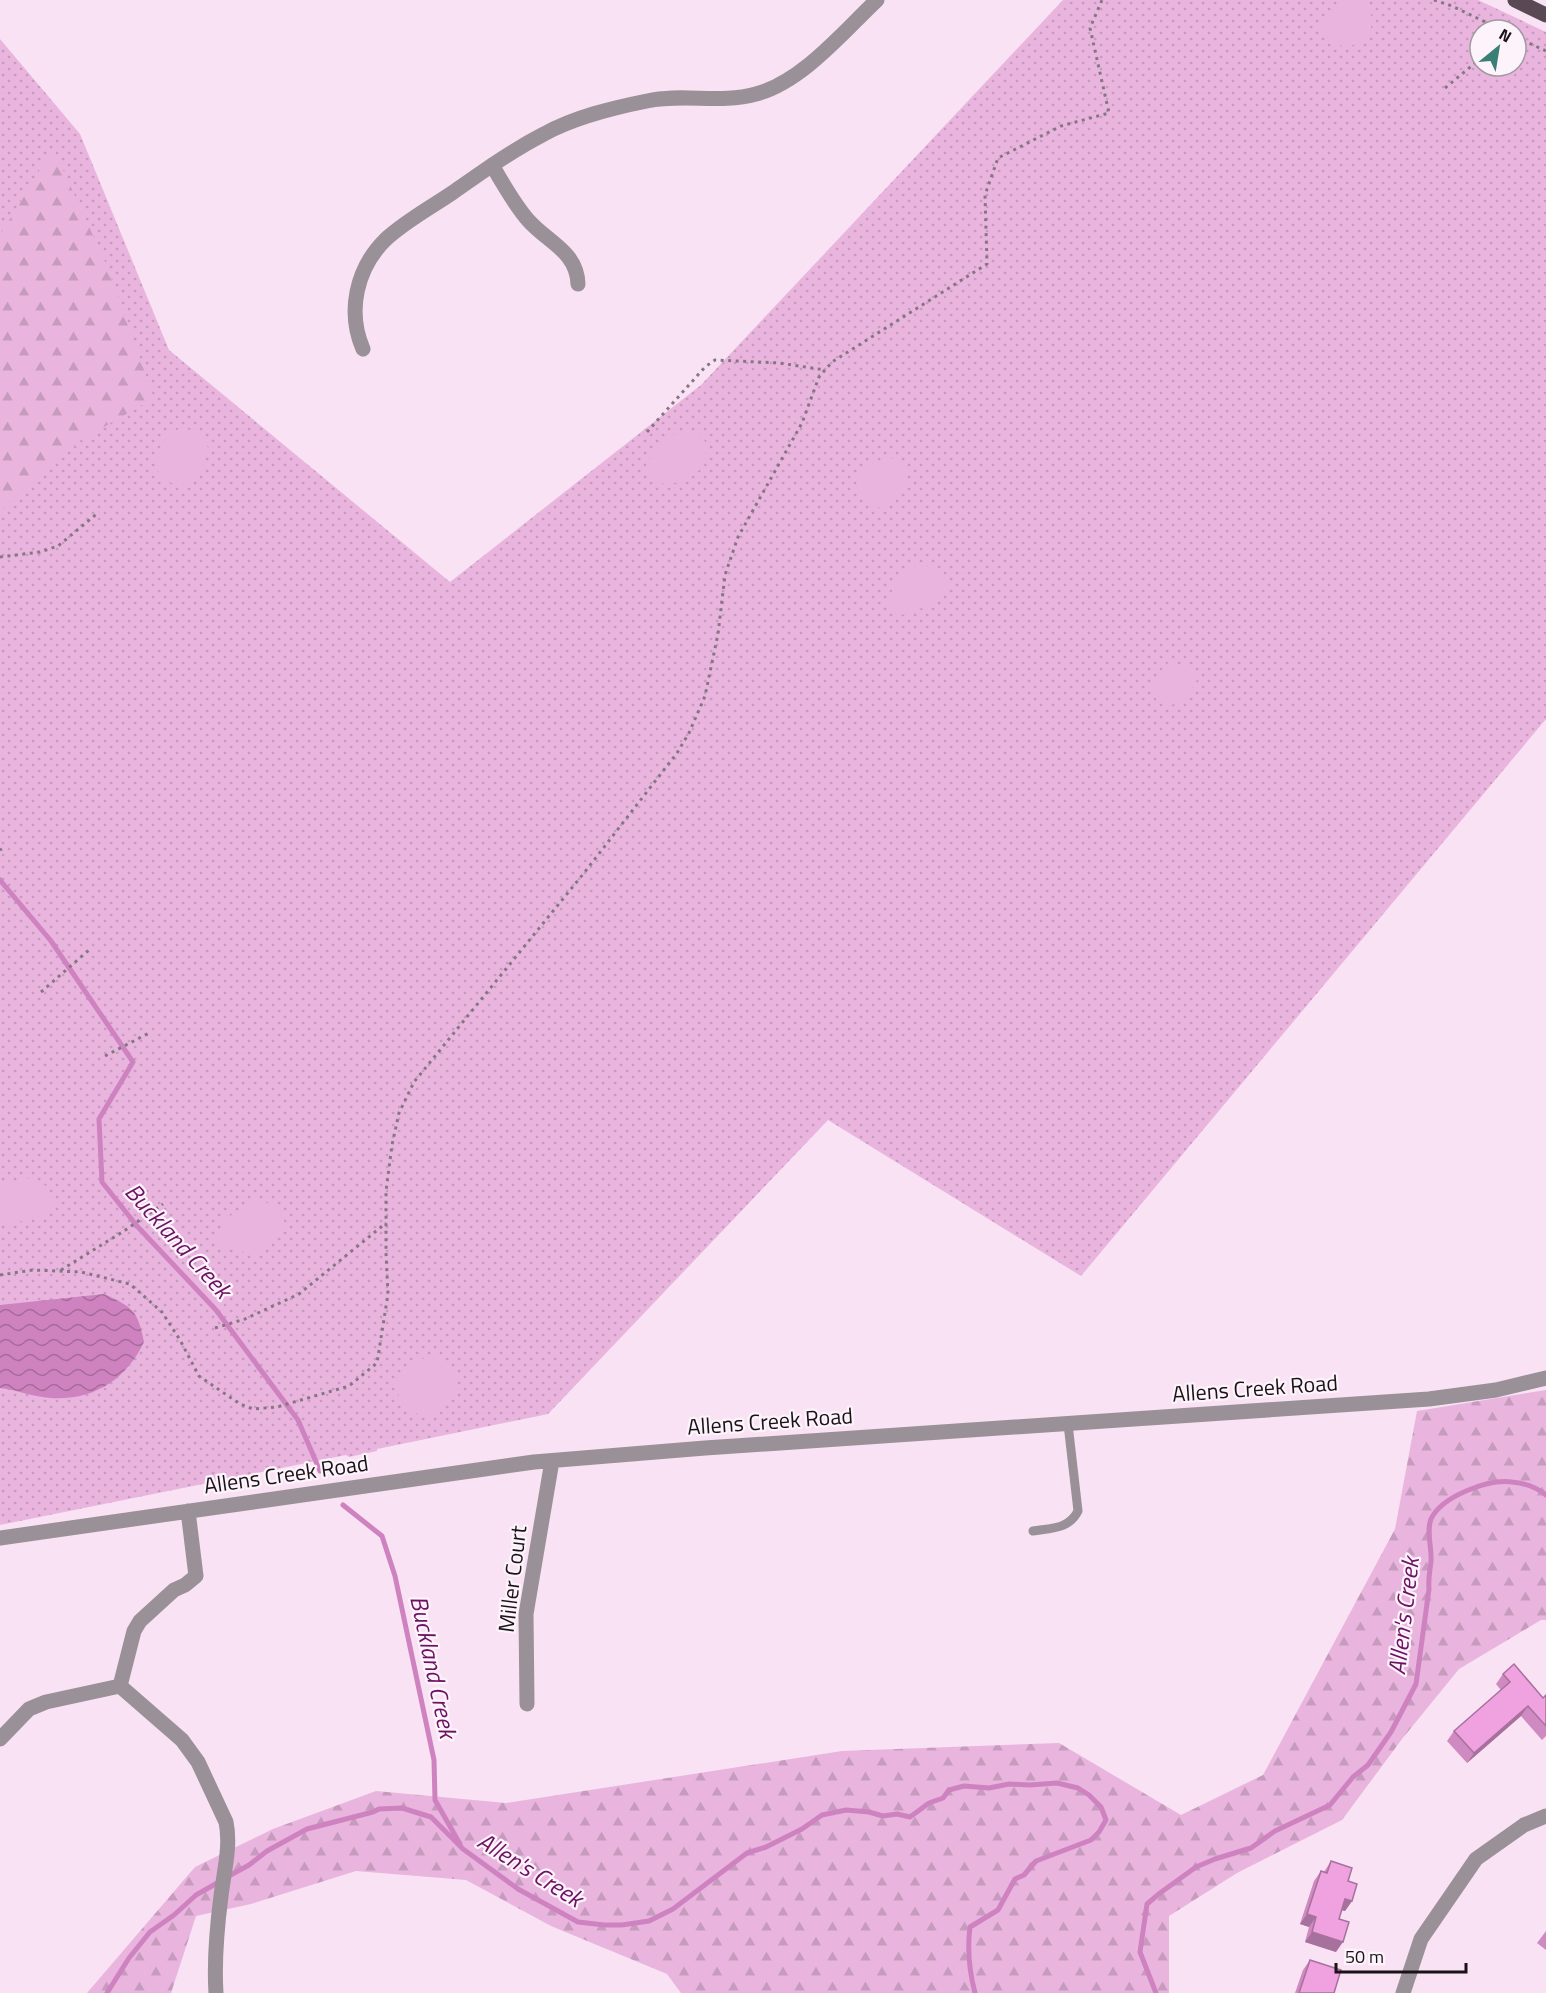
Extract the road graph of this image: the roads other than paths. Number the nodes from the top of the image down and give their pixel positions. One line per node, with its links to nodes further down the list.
1 (877, 0): 4 (street)
2 (1515, 0): 3 (main road)
3 (1546, 15)
4 (492, 165): 5 (street); 6 (street)
5 (578, 284)
6 (363, 349)
7 (1546, 1378): 8 (street, Allens Creek Road)
8 (1068, 1424): 9 (street, Allens Creek Road); 11 (lane)
9 (552, 1461): 10 (street, Allens Creek Road); 14 (street, Miller Court)
10 (188, 1511): 12 (street, Allens Creek Road); 13 (street)
11 (1033, 1531)
12 (0, 1538)
13 (120, 1686): 15 (street); 17 (street)
14 (527, 1704)
15 (0, 1739)
16 (1546, 1816): 18 (street)
17 (216, 1993)
18 (1403, 1993)

